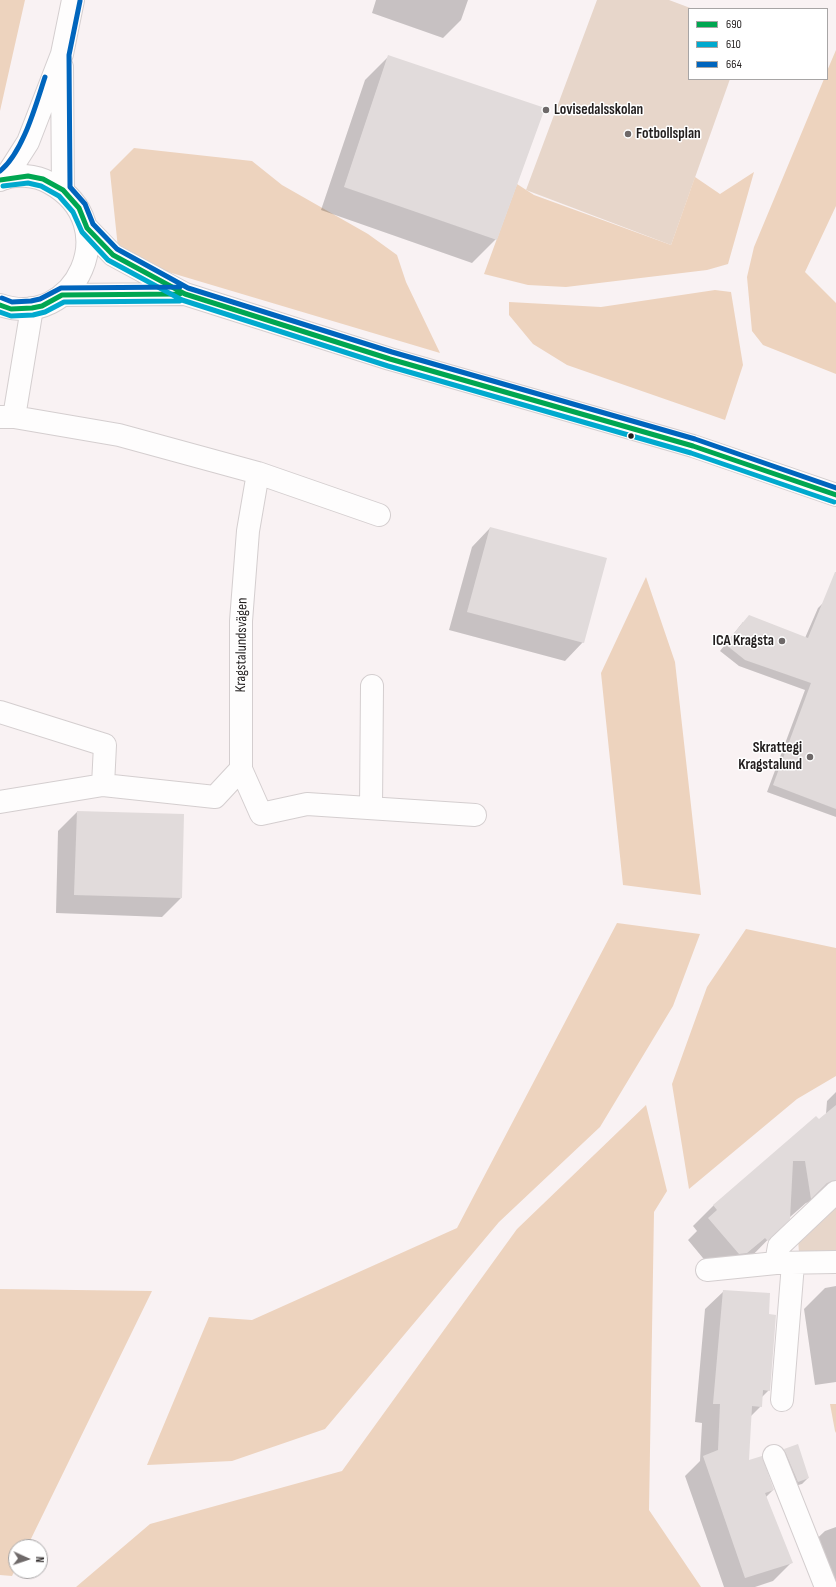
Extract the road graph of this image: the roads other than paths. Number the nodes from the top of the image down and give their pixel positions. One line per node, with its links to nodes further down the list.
1 (73, 0): 2 (street)
2 (62, 54): 3 (street); 4 (street)
3 (2, 179): 4 (street)
4 (63, 190): 5 (street)
5 (87, 228): 6 (street); 7 (street)
6 (185, 294): 7 (street); 12 (street)
7 (62, 295): 9 (street)
8 (0, 305): 9 (street)
9 (32, 308): 10 (street)
10 (7, 417): 11 (street)
11 (258, 473): 13 (street); 16 (street, Kragstalundsvägen)
12 (836, 495)
13 (379, 515)
14 (372, 686): 19 (street)
15 (0, 712): 17 (street)
16 (241, 769): 17 (street); 19 (street, Kragstalundsvägen)
17 (103, 785): 18 (street)
18 (0, 802)
19 (371, 808): 20 (street)
20 (475, 815)
21 (836, 1192): 23 (street)
22 (836, 1262): 23 (street)
23 (785, 1264): 24 (street); 25 (street)
24 (706, 1270)
25 (782, 1400)
26 (774, 1456): 27 (street)
27 (826, 1587)

